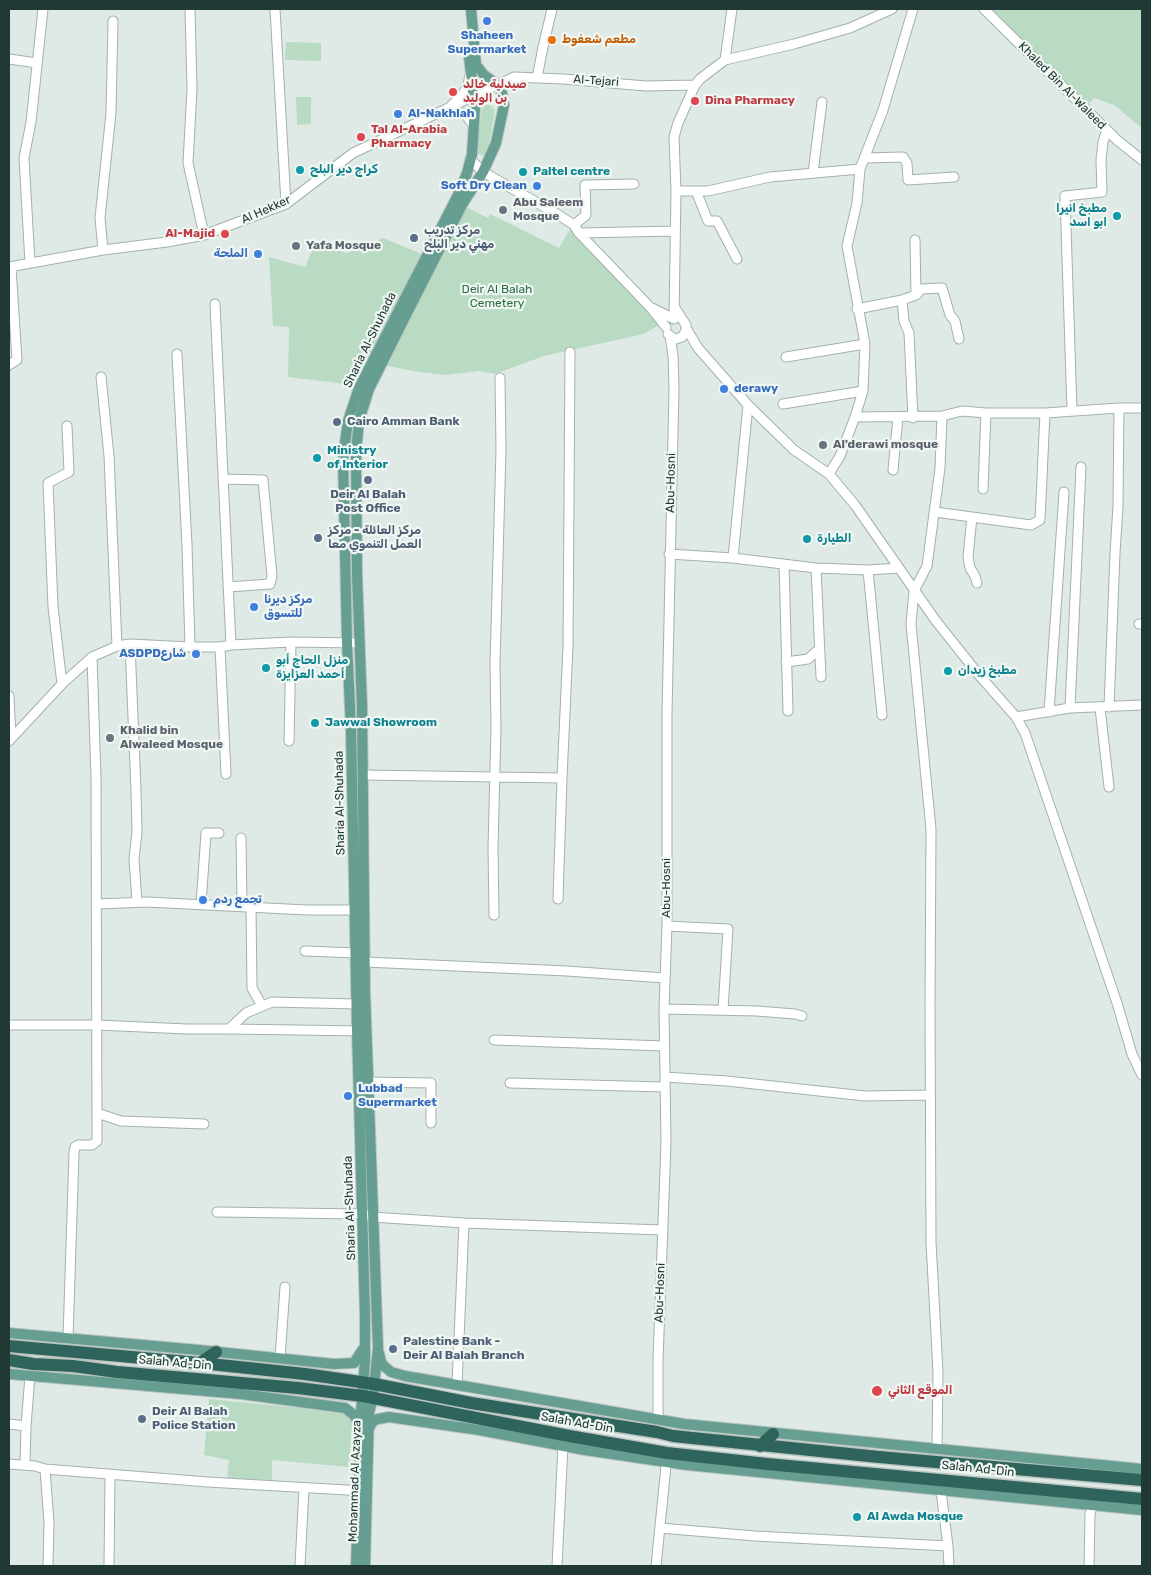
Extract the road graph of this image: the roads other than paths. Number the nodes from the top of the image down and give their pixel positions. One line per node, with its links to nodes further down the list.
1 (42, 9): 14 (street)
2 (190, 9): 37 (street)
3 (275, 9): 34 (street)
4 (465, 9): 15 (main road, Sharia Al-Shuhada)
5 (471, 9): 18 (main road)
6 (552, 9): 16 (street)
7 (732, 9): 13 (street)
8 (892, 9): 13 (street)
9 (913, 9): 24 (street)
10 (984, 9): 23 (street, Khaled Bin Al-Waleed)
11 (112, 21): 39 (street)
12 (9, 59): 14 (street)
13 (725, 60): 17 (street)
14 (38, 62): 41 (street)
15 (470, 70): 19 (main road, Sharia Al-Shuhada); 21 (street)
16 (537, 78): 17 (street, Al-Tejari); 18 (street, Al-Tejari)
17 (695, 85): 32 (street)
18 (498, 86): 19 (street, Al Hekker); 28 (main road, Sharia Al-Shuhada)
19 (474, 97): 21 (street, Al Hekker); 22 (main road, Sharia Al-Shuhada)
20 (822, 102): 29 (street)
21 (449, 108): 22 (street); 34 (street, Al Hekker)
22 (474, 126): 25 (main road, Sharia Al-Shuhada)
23 (1107, 130): 26 (street, Khaled Bin Al-Waleed); 65 (street)
24 (865, 158): 27 (street); 30 (street)
25 (470, 159): 28 (street); 91 (main road, Sharia Al-Shuhada)
26 (1142, 160)
27 (860, 170): 29 (street); 47 (street)
28 (483, 172): 35 (street); 92 (main road, Sharia Al-Shuhada)
29 (813, 173): 33 (street)
30 (954, 177)
31 (634, 184): 35 (street)
32 (676, 191): 33 (street); 36 (street)
33 (696, 191): 40 (street)
34 (286, 204): 37 (street, Al Hekker)
35 (577, 229): 36 (street); 46 (street)
36 (675, 230): 48 (street)
37 (204, 235): 39 (street, Al Hekker)
38 (915, 240): 43 (street)
39 (103, 250): 41 (street, Al Hekker)
40 (737, 259)
41 (30, 263): 42 (street, Al Hekker)
42 (10, 267): 57 (street)
43 (916, 295): 44 (street); 51 (street)
44 (902, 300): 47 (street); 71 (street)
45 (215, 304): 76 (street)
46 (650, 307): 48 (street); 49 (street, Abu-Hosni)
47 (857, 309): 52 (street)
48 (681, 322): 49 (street); 50 (street); 53 (street)
49 (666, 327): 50 (street, Abu-Hosni)
50 (675, 337): 53 (street); 81 (street, Abu-Hosni)
51 (960, 339)
52 (865, 344): 56 (street); 60 (street)
53 (698, 348): 62 (street)
54 (570, 352): 116 (street)
55 (177, 354): 97 (street)
56 (786, 357)
57 (9, 364)
58 (101, 377): 95 (street)
59 (500, 378): 115 (street)
60 (863, 391): 61 (street); 69 (street)
61 (783, 404)
62 (748, 405): 75 (street); 82 (street)
63 (1119, 408): 64 (street); 65 (street); 105 (street)
64 (1142, 408)
65 (1072, 410): 66 (street)
66 (1045, 412): 67 (street); 80 (street)
67 (986, 413): 68 (street); 77 (street)
68 (942, 416): 71 (street); 79 (street)
69 (855, 417): 70 (street); 75 (street)
70 (898, 417): 71 (street); 74 (street)
71 (913, 418)
72 (67, 426): 102 (street)
73 (1081, 467): 106 (street)
74 (892, 470)
75 (829, 474): 85 (street)
76 (224, 480): 88 (street); 88 (street)
77 (983, 489)
78 (1064, 492): 108 (street)
79 (935, 512): 80 (street); 89 (street)
80 (972, 516): 87 (street)
81 (669, 554): 82 (street); 128 (street, Abu-Hosni)
82 (733, 558): 83 (street)
83 (784, 564): 84 (street); 100 (street)
84 (816, 568): 86 (street); 98 (street)
85 (899, 568): 86 (street); 89 (street)
86 (868, 570): 109 (street)
87 (977, 583)
88 (228, 587): 94 (street)
89 (914, 591): 110 (street); 149 (street)
90 (291, 642): 91 (street); 94 (street); 112 (street)
91 (347, 643): 92 (street); 126 (main road, Sharia Al-Shuhada)
92 (359, 643): 114 (main road, Sharia Al-Shuhada)
93 (130, 644): 95 (street); 97 (street); 121 (street)
94 (231, 645): 96 (street)
95 (117, 646): 99 (street)
96 (220, 647): 97 (street); 113 (street)
97 (190, 648)
98 (819, 649): 100 (street); 101 (street)
99 (92, 657): 102 (street); 122 (street)
100 (786, 662): 107 (street)
101 (821, 677)
102 (62, 684): 111 (street)
103 (9, 696): 111 (street)
104 (1142, 705): 105 (street)
105 (1105, 707): 106 (street); 117 (street)
106 (1070, 708): 108 (street)
107 (788, 711)
108 (1049, 712): 110 (street)
109 (882, 715)
110 (1016, 717): 144 (street)
111 (10, 739)
112 (289, 740)
113 (226, 774)
114 (363, 775): 115 (street); 126 (main road, Sharia Al-Shuhada)
115 (494, 777): 116 (street); 127 (street)
116 (562, 778): 120 (street)
117 (1110, 787)
118 (220, 833): 123 (street)
119 (241, 838): 124 (street)
120 (558, 899)
121 (137, 902): 122 (street); 123 (street)
122 (97, 904): 139 (street)
123 (201, 904): 124 (street)
124 (242, 906): 125 (street)
125 (252, 907): 126 (street); 134 (street)
126 (359, 910): 130 (main road, Sharia Al-Shuhada); 131 (main road, Sharia Al-Shuhada)
127 (494, 915)
128 (667, 926): 132 (street, Abu-Hosni); 136 (street)
129 (305, 951): 130 (street)
130 (356, 953): 133 (main road, Sharia Al-Shuhada)
131 (366, 962): 132 (street); 141 (main road, Sharia Al-Shuhada)
132 (664, 978): 135 (street, Abu-Hosni)
133 (357, 1004): 134 (street); 141 (main road, Sharia Al-Shuhada)
134 (262, 1006): 140 (street)
135 (664, 1009): 136 (street); 143 (street, Abu-Hosni)
136 (723, 1010): 137 (street)
137 (802, 1016)
138 (9, 1025): 139 (street)
139 (97, 1025): 140 (street); 150 (street)
140 (229, 1029): 141 (street)
141 (362, 1031): 146 (main road, Sharia Al-Shuhada); 154 (main road, Sharia Al-Shuhada)
142 (494, 1040): 143 (street)
143 (664, 1046): 145 (street, Abu-Hosni)
144 (1142, 1075)
145 (665, 1077): 148 (street, Abu-Hosni); 149 (street)
146 (368, 1082): 151 (street); 155 (main road, Sharia Al-Shuhada)
147 (510, 1083): 148 (street)
148 (665, 1087): 157 (street, Abu-Hosni)
149 (930, 1095): 179 (street)
150 (97, 1112): 152 (street); 160 (street)
151 (430, 1122)
152 (204, 1124)
153 (217, 1212): 154 (street)
154 (362, 1214): 155 (street); 161 (main road, Sharia Al-Shuhada)
155 (372, 1217): 156 (street); 163 (main road, Sharia Al-Shuhada)
156 (464, 1223): 157 (street); 170 (street)
157 (662, 1230): 172 (street, Abu-Hosni)
158 (285, 1287): 165 (street)
159 (9, 1333): 160 (main road)
160 (68, 1338): 164 (main road)
161 (365, 1345): 165 (main road); 171 (main road, Sharia Al-Shuhada)
162 (9, 1346): 167 (highway, Salah Ad-Din)
163 (378, 1348): 170 (main road); 171 (main road, Sharia Al-Shuhada)
164 (216, 1352): 165 (main road); 167 (highway)
165 (280, 1358)
166 (9, 1360): 171 (highway, Salah Ad-Din)
167 (200, 1363): 171 (highway, Salah Ad-Din)
168 (9, 1374): 169 (main road)
169 (30, 1376): 174 (street); 175 (main road)
170 (457, 1385): 172 (main road)
171 (368, 1390): 175 (main road, Sharia Al-Shuhada); 177 (highway, Salah Ad-Din); 178 (highway, Salah Ad-Din)
172 (658, 1420): 176 (main road)
173 (9, 1424): 174 (street)
174 (26, 1426): 182 (street)
175 (365, 1428): 177 (main road); 188 (main road, Mohammad Al Azayza)
176 (774, 1434): 178 (highway); 179 (main road)
177 (566, 1441): 180 (highway, Salah Ad-Din); 201 (street)
178 (760, 1446): 186 (highway, Salah Ad-Din)
179 (937, 1449): 184 (main road)
180 (666, 1458): 189 (main road); 190 (highway, Salah Ad-Din); 194 (street)
181 (9, 1464): 182 (street)
182 (25, 1465): 183 (street)
183 (44, 1469): 185 (street); 196 (street)
184 (1142, 1469)
185 (110, 1475): 187 (street); 197 (street)
186 (1142, 1480)
187 (304, 1488): 188 (street); 198 (street)
188 (363, 1491): 199 (main road); 200 (main road, Mohammad Al Azayza)
189 (941, 1491): 190 (main road); 195 (street)
190 (1052, 1495): 191 (highway, Salah Ad-Din); 192 (main road)
191 (1142, 1499)
192 (1092, 1506): 193 (main road); 204 (street)
193 (1142, 1510)
194 (660, 1528): 195 (street); 202 (street)
195 (948, 1546): 203 (street)
196 (48, 1566)
197 (108, 1566)
198 (300, 1566)
199 (356, 1566)
200 (365, 1566)
201 (557, 1566)
202 (656, 1566)
203 (949, 1566)
204 (1089, 1566)

